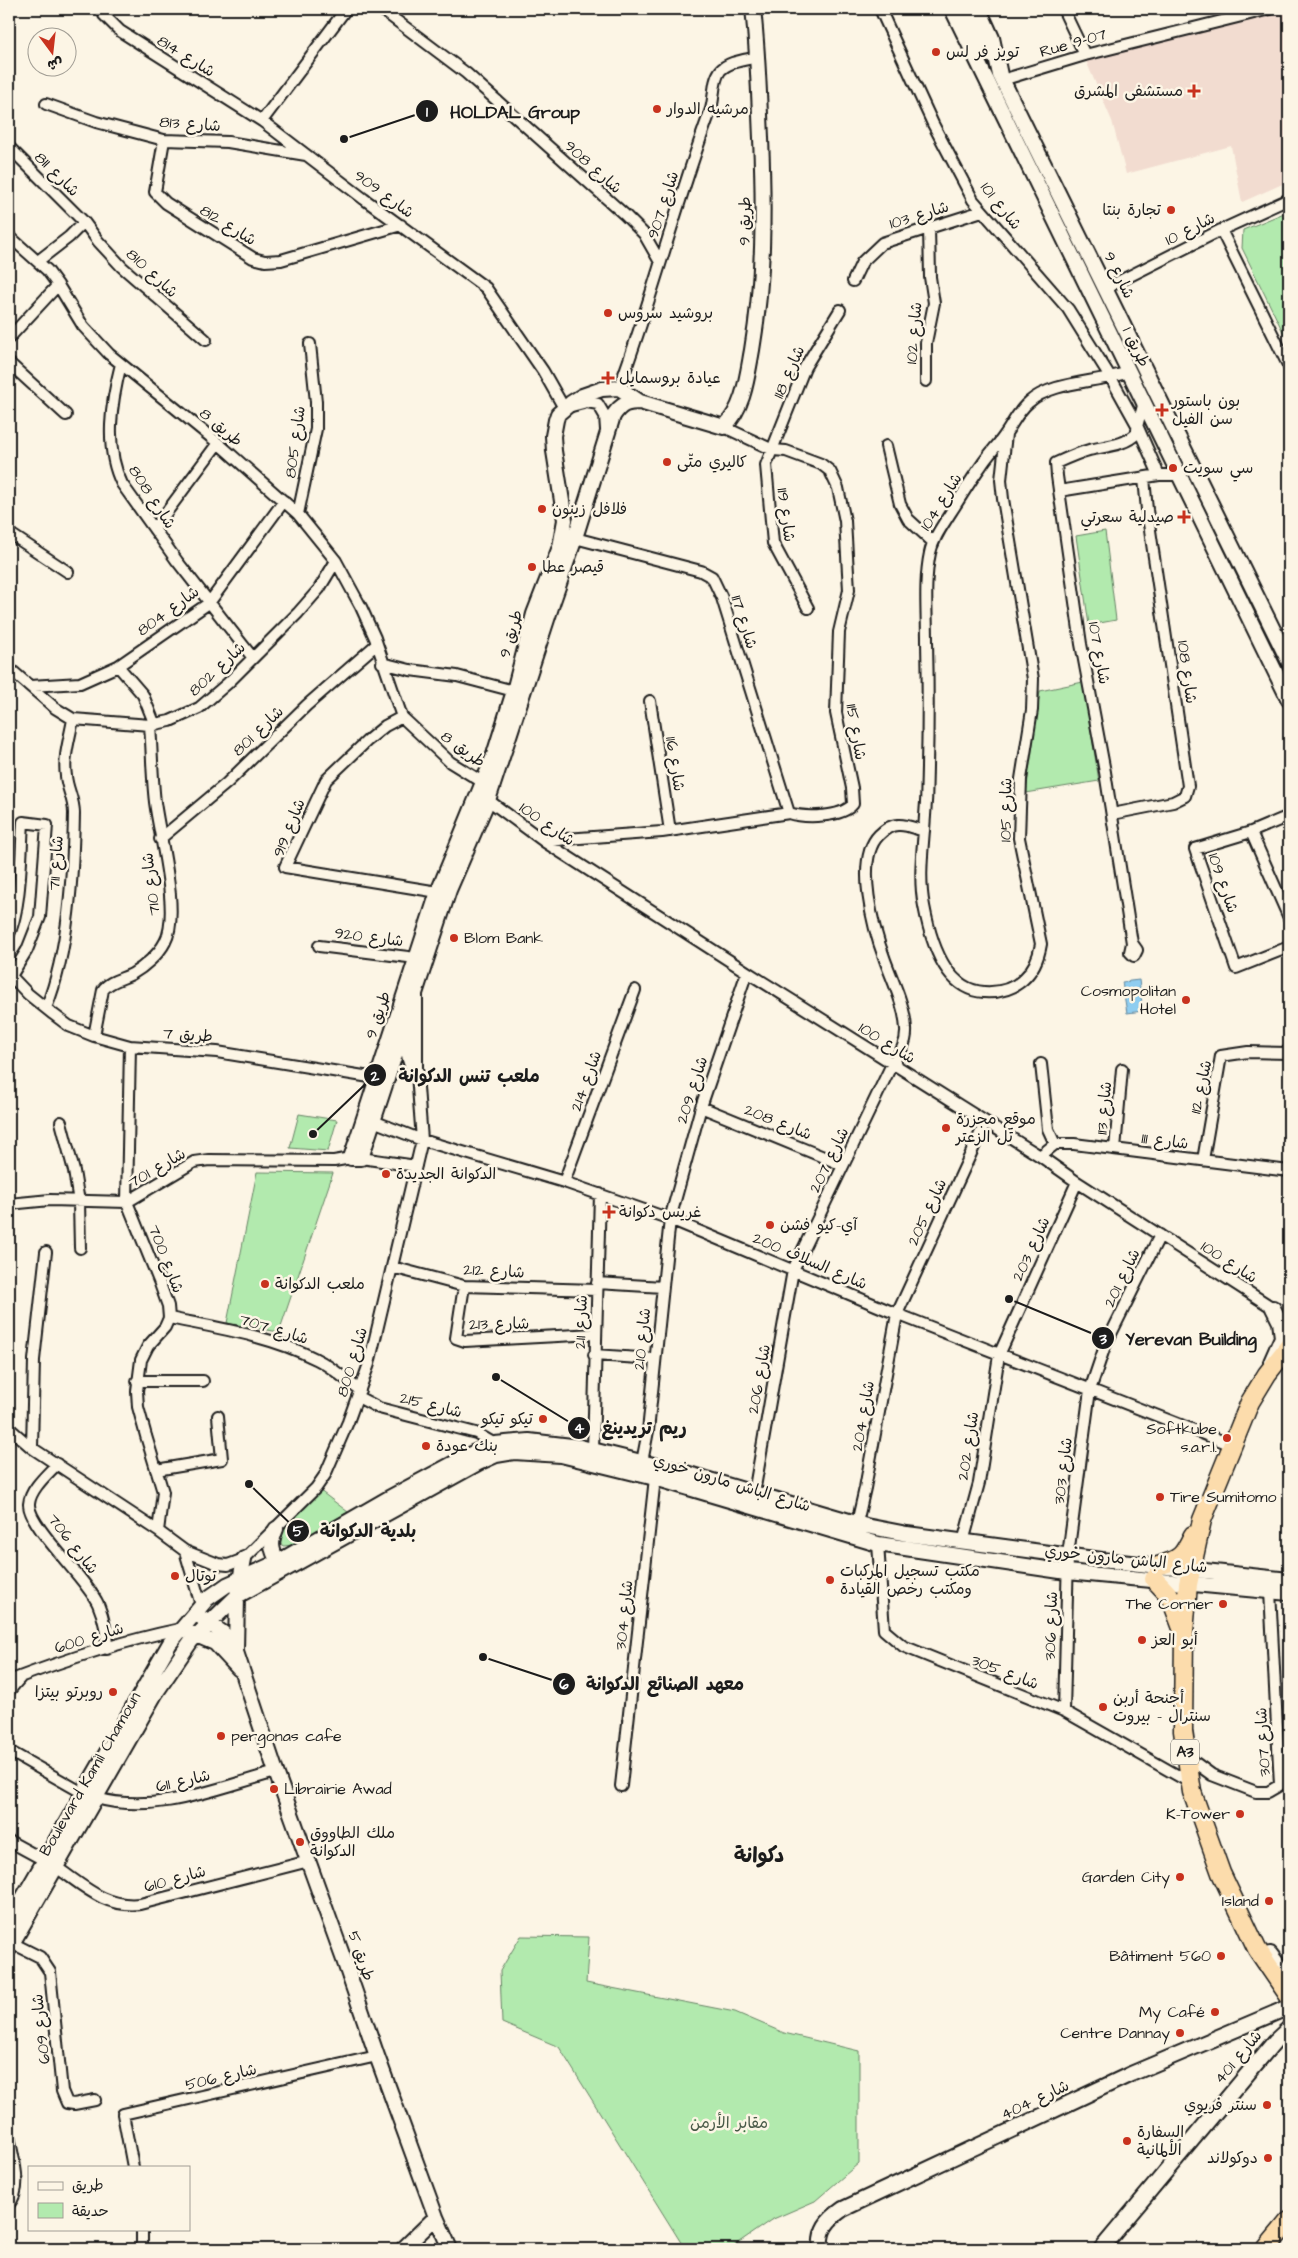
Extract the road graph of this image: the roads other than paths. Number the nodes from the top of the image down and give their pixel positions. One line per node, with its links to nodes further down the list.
1 (101, 9): 17 (street, شارع 814)
2 (346, 9): 17 (street)
3 (381, 9): 29 (street, شارع 908)
4 (753, 9): 13 (main road, طريق 9)
5 (880, 9): 22 (street, شارع 101)
6 (943, 9): 15 (main road)
7 (952, 9): 15 (main road, طريق 1)
8 (967, 9): 14 (main road)
9 (979, 9): 14 (main road, شارع 9)
10 (1063, 9): 12 (street)
11 (1270, 9): 12 (street, Rue 9-07)
12 (1085, 54): 14 (street, Rue 9-07)
13 (758, 57): 29 (street, شارع 907); 49 (main road, طريق 9)
14 (1001, 78): 32 (main road, شارع 9)
15 (986, 82): 40 (main road, طريق 1)
16 (46, 104): 18 (street, شارع 813)
17 (262, 121): 20 (street, شارع 909)
18 (164, 140): 20 (street, شارع 813); 24 (street, شارع 812)
19 (9, 147): 23 (street, شارع 811)
20 (307, 155): 24 (street, شارع 909)
21 (1289, 199): 26 (street, شارع 10)
22 (982, 211): 25 (street, شارع 103); 41 (street, شارع 101)
23 (84, 222): 28 (street); 35 (street, شارع 810)
24 (401, 225): 46 (street, شارع 909)
25 (930, 227): 30 (street, شارع 103); 42 (street, شارع 102)
26 (1221, 230): 32 (street, شارع 10); 39 (street)
27 (9, 236): 28 (street, طريق 8)
28 (38, 261): 31 (street, طريق 8)
29 (660, 262): 43 (street, شارع 907)
30 (853, 281)
31 (58, 285): 34 (street); 38 (street, طريق 8)
32 (1106, 288): 72 (main road, شارع 9)
33 (840, 310): 55 (street, شارع 118)
34 (9, 338)
35 (206, 340)
36 (310, 344): 61 (street, شارع 805)
37 (9, 363): 47 (street)
38 (121, 364): 53 (street, طريق 8); 62 (street, شارع 808)
39 (1289, 365)
40 (1128, 372): 41 (street, شارع 104); 44 (main road, طريق 1)
41 (1111, 378): 48 (street, شارع 101); 50 (street, شارع 104)
42 (926, 381)
43 (619, 388): 45 (main road); 46 (main road)
44 (1143, 400): 48 (street, شارع 107); 51 (main road, طريق 1)
45 (640, 402): 49 (main road); 52 (main road, 9 طريق)
46 (564, 408): 52 (street); 77 (main road, 9 طريق)
47 (66, 415)
48 (1136, 423): 51 (street); 56 (street, شارع 101); 59 (street, شارع 107)
49 (724, 427): 55 (street, شارع 115)
50 (1006, 434): 65 (street, شارع 104); 89 (street, شارع 105)
51 (1161, 436): 57 (main road, طريق 1)
52 (606, 439): 64 (main road, 9 طريق)
53 (218, 443): 60 (street, طريق 8); 62 (street)
54 (886, 446): 65 (street)
55 (773, 450): 69 (street, شارع 119); 85 (street, شارع 115)
56 (1159, 475): 57 (street); 58 (street)
57 (1180, 475): 78 (main road, طريق 1)
58 (1144, 478): 59 (street); 86 (street, شارع 108)
59 (1059, 491): 86 (street, شارع 107)
60 (284, 501): 61 (street, طريق 8); 68 (street, شارع 804)
61 (298, 514): 66 (street, طريق 8)
62 (154, 529): 68 (street, شارع 808)
63 (9, 533): 67 (street)
64 (575, 538): 84 (main road, 9 طريق); 85 (street, شارع 117)
65 (933, 542): 89 (street, شارع 104)
66 (336, 561): 70 (street, طريق 8); 71 (street, شارع 802)
67 (68, 572)
68 (209, 603): 71 (street, شارع 808); 74 (street, شارع 804)
69 (808, 608)
70 (377, 644): 73 (street, طريق 8); 91 (street, شارع 801)
71 (253, 658): 82 (street, شارع 802)
72 (1289, 662)
73 (382, 663): 77 (street); 80 (street, طريق 8)
74 (118, 666): 76 (street, شارع 804); 82 (street, شارع 710)
75 (9, 668): 76 (street, شارع 802)
76 (30, 686): 81 (street, شارع 802)
77 (514, 691): 83 (main road, 9 طريق)
78 (1289, 700)
79 (650, 701): 88 (street, شارع 116)
80 (402, 718): 83 (street, طريق 8); 93 (street, شارع 919)
81 (73, 719): 82 (street, شارع 802); 104 (street, شارع 711)
82 (152, 725): 91 (street, شارع 710)
83 (484, 783): 93 (main road, 9 طريق)
84 (488, 800): 92 (street, شارع 100); 102 (main road, 9 طريق)
85 (789, 813): 88 (street, شارع 115)
86 (1112, 814): 96 (street, شارع 107)
87 (1289, 816): 90 (street, شارع 109)
88 (670, 831): 92 (street, شارع 115)
89 (924, 831): 109 (street, شارع 207)
90 (1251, 832): 94 (street); 98 (street, شارع 109)
91 (160, 839): 106 (street, شارع 710)
92 (545, 842): 100 (street, شارع 100)
93 (438, 892): 99 (main road, 9 طريق)
94 (1289, 918)
95 (9, 934): 101 (street)
96 (1132, 943)
97 (319, 946): 99 (street, شارع 920)
98 (1289, 948)
99 (416, 958): 113 (main road, 9 طريق)
100 (747, 972): 109 (street, شارع 100); 114 (street, شارع 209)
101 (10, 975): 104 (street, 7 طريق)
102 (417, 984): 105 (main road, 9 طريق); 112 (street, 800 شارع)
103 (635, 990): 127 (street, شارع 214)
104 (46, 1008): 106 (street, 7 طريق)
105 (408, 1012): 112 (main road); 113 (main road, 9 طريق)
106 (94, 1036): 107 (street, 7 طريق)
107 (130, 1046): 113 (street, 7 طريق); 131 (street, شارع 700)
108 (1289, 1052): 123 (street, شارع 112)
109 (892, 1064): 117 (street, شارع 100); 124 (street, شارع 207)
110 (1041, 1064): 119 (street)
111 (1122, 1069): 120 (street, شارع 113)
112 (417, 1074): 118 (street, 800 شارع)
113 (381, 1079): 115 (main road, 9 طريق)
114 (701, 1107): 124 (street, شارع 208); 133 (street, شارع 209)
115 (368, 1119): 118 (street, 200 شارع السلاف); 122 (main road, 9 طريق)
116 (61, 1122): 130 (street)
117 (985, 1123): 121 (street, شارع 100); 144 (street, شارع 205)
118 (422, 1140): 125 (street, 800 شارع); 127 (street, 200 شارع السلاف)
119 (1055, 1144): 120 (street, شارع 111); 121 (street)
120 (1115, 1149): 123 (street, شارع 111)
121 (1040, 1156): 128 (street, شارع 100)
122 (356, 1158): 125 (street, شارع 701); 131 (street, شارع 701)
123 (1203, 1160): 126 (street, شارع 111)
124 (843, 1165): 138 (street, شارع 207)
125 (416, 1166): 137 (street, 800 شارع)
126 (1289, 1171)
127 (564, 1182): 129 (street, 200 شارع السلاف)
128 (1078, 1182): 134 (street, شارع 100); 149 (street, شارع 203)
129 (600, 1194): 133 (street, 200 شارع السلاف); 140 (street, شارع 211)
130 (79, 1202): 131 (street, شارع 701); 132 (street, شارع 701); 135 (street)
131 (127, 1202): 145 (street, شارع 700)
132 (9, 1204)
133 (670, 1219): 138 (street, 200 شارع السلاف); 141 (street, شارع 210)
134 (1160, 1235): 142 (street, شارع 100); 155 (street, شارع 201)
135 (80, 1248)
136 (46, 1252): 161 (street)
137 (392, 1267): 139 (street, شارع 212); 156 (street, 800 شارع)
138 (793, 1270): 144 (street, 200 شارع السلاف); 167 (street, شارع 206)
139 (464, 1286): 140 (street, شارع 212); 146 (street, شارع 213)
140 (597, 1287): 141 (street, شارع 212); 146 (street, شارع 211)
141 (663, 1287): 151 (street, شارع 210)
142 (1273, 1308): 143 (main road); 147 (main road)
143 (1289, 1312)
144 (897, 1314): 149 (street, 200 شارع السلاف); 169 (street, شارع 204)
145 (169, 1318): 153 (street, شارع 700); 156 (street, شارع 707)
146 (595, 1334): 148 (street, شارع 211)
147 (1287, 1337): 152 (highway, A3)
148 (594, 1355): 151 (street); 162 (street, شارع 211)
149 (999, 1355): 155 (street, 200 شارع السلاف); 172 (street, شارع 202)
150 (1289, 1358): 152 (main road)
151 (655, 1359): 163 (street, شارع 210)
152 (1267, 1374): 160 (highway, A3)
153 (137, 1381): 154 (street); 165 (street, شارع 700)
154 (203, 1381)
155 (1090, 1390): 160 (street, 200 شارع السلاف); 175 (street, شارع 303)
156 (359, 1394): 159 (street, شارع 215); 170 (street, 800 شارع)
157 (218, 1416): 165 (street)
158 (9, 1428): 161 (street)
159 (495, 1444): 162 (main road, Boulevard Kamil Chamoun); 177 (main road, Boulevard Kamil Chamoun)
160 (1232, 1445): 168 (highway, A3)
161 (32, 1448): 164 (street)
162 (593, 1451): 163 (main road, Boulevard Kamil Chamoun)
163 (642, 1462): 167 (main road, Boulevard Kamil Chamoun)
164 (57, 1464): 171 (street); 191 (street, شارع 706)
165 (156, 1470): 171 (street, شارع 700)
166 (655, 1478): 173 (main road, شارع الباش مارون خوري); 185 (main road, شارع الباش مارون خوري); 202 (street, شارع 304)
167 (754, 1493): 169 (main road, Boulevard Kamil Chamoun)
168 (1202, 1520): 179 (highway); 180 (highway, A3)
169 (857, 1523): 172 (main road, Boulevard Kamil Chamoun)
170 (276, 1529): 176 (street, 800 شارع); 177 (main road)
171 (158, 1531): 174 (street)
172 (963, 1542): 175 (main road, Boulevard Kamil Chamoun)
173 (878, 1544): 178 (main road, شارع الباش مارون خوري); 197 (street, شارع 305)
174 (185, 1551): 176 (street); 186 (street)
175 (1068, 1555): 178 (street, شارع 303); 179 (main road, Boulevard Kamil Chamoun)
176 (244, 1559): 181 (main road)
177 (278, 1562): 181 (main road, Boulevard Kamil Chamoun)
178 (1068, 1572): 179 (main road, شارع الباش مارون خوري); 197 (street, شارع 306)
179 (1156, 1573): 180 (main road); 189 (highway)
180 (1189, 1577): 182 (main road); 183 (main road, شارع الباش مارون خوري); 189 (highway, A3)
181 (241, 1578): 185 (main road); 186 (main road, Boulevard Kamil Chamoun)
182 (1289, 1580)
183 (1270, 1591): 184 (main road, شارع الباش مارون خوري); 199 (street, شارع 307)
184 (1289, 1593)
185 (237, 1596): 187 (main road, شارع الباش مارون خوري); 192 (main road)
186 (197, 1609): 187 (main road); 188 (main road, Boulevard Kamil Chamoun)
187 (210, 1623): 190 (main road, Boulevard Kamil Chamoun); 192 (main road)
188 (180, 1630): 190 (main road); 191 (street, شارع 600); 203 (main road, Boulevard Kamil Chamoun)
189 (1184, 1633): 199 (highway, A3)
190 (197, 1634): 193 (main road); 203 (main road, Boulevard Kamil Chamoun)
191 (107, 1649): 194 (street, شارع 600)
192 (236, 1652): 193 (main road, طريق 5)
193 (242, 1674): 200 (main road, طريق 5)
194 (21, 1676): 195 (street, شارع 600); 196 (street)
195 (9, 1681)
196 (9, 1691)
197 (1064, 1711): 201 (street, شارع 305)
198 (9, 1751): 203 (street, شارع 611)
199 (1186, 1755): 201 (highway, A3)
200 (276, 1772): 203 (street, شارع 611); 205 (main road, طريق 5)
201 (1190, 1783): 207 (highway, A3)
202 (621, 1786)
203 (89, 1796): 206 (main road, Boulevard Kamil Chamoun)
204 (9, 1841): 206 (street, شارع 610)
205 (309, 1861): 206 (street, شارع 610); 214 (main road, طريق 5)
206 (51, 1864): 208 (main road, Boulevard Kamil Chamoun); 209 (main road, Boulevard Kamil Chamoun)
207 (1239, 1910): 210 (main road, A3); 211 (highway, A3)
208 (9, 1922)
209 (10, 1946): 215 (street, شارع 609)
210 (1289, 1979)
211 (1289, 1996)
212 (1289, 2007): 225 (main road, شارع 404)
213 (1289, 2028): 226 (main road, شارع 401)
214 (377, 2056): 217 (street, شارع 506); 219 (main road, طريق 5)
215 (95, 2100)
216 (9, 2136): 218 (street)
217 (133, 2166)
218 (9, 2204)
219 (436, 2217): 223 (main road); 224 (main road, طريق 5)
220 (1289, 2221): 227 (highway)
221 (142, 2230): 222 (street)
222 (142, 2246)
223 (403, 2249)
224 (450, 2249)
225 (821, 2249)
226 (1101, 2249)
227 (1266, 2249)

